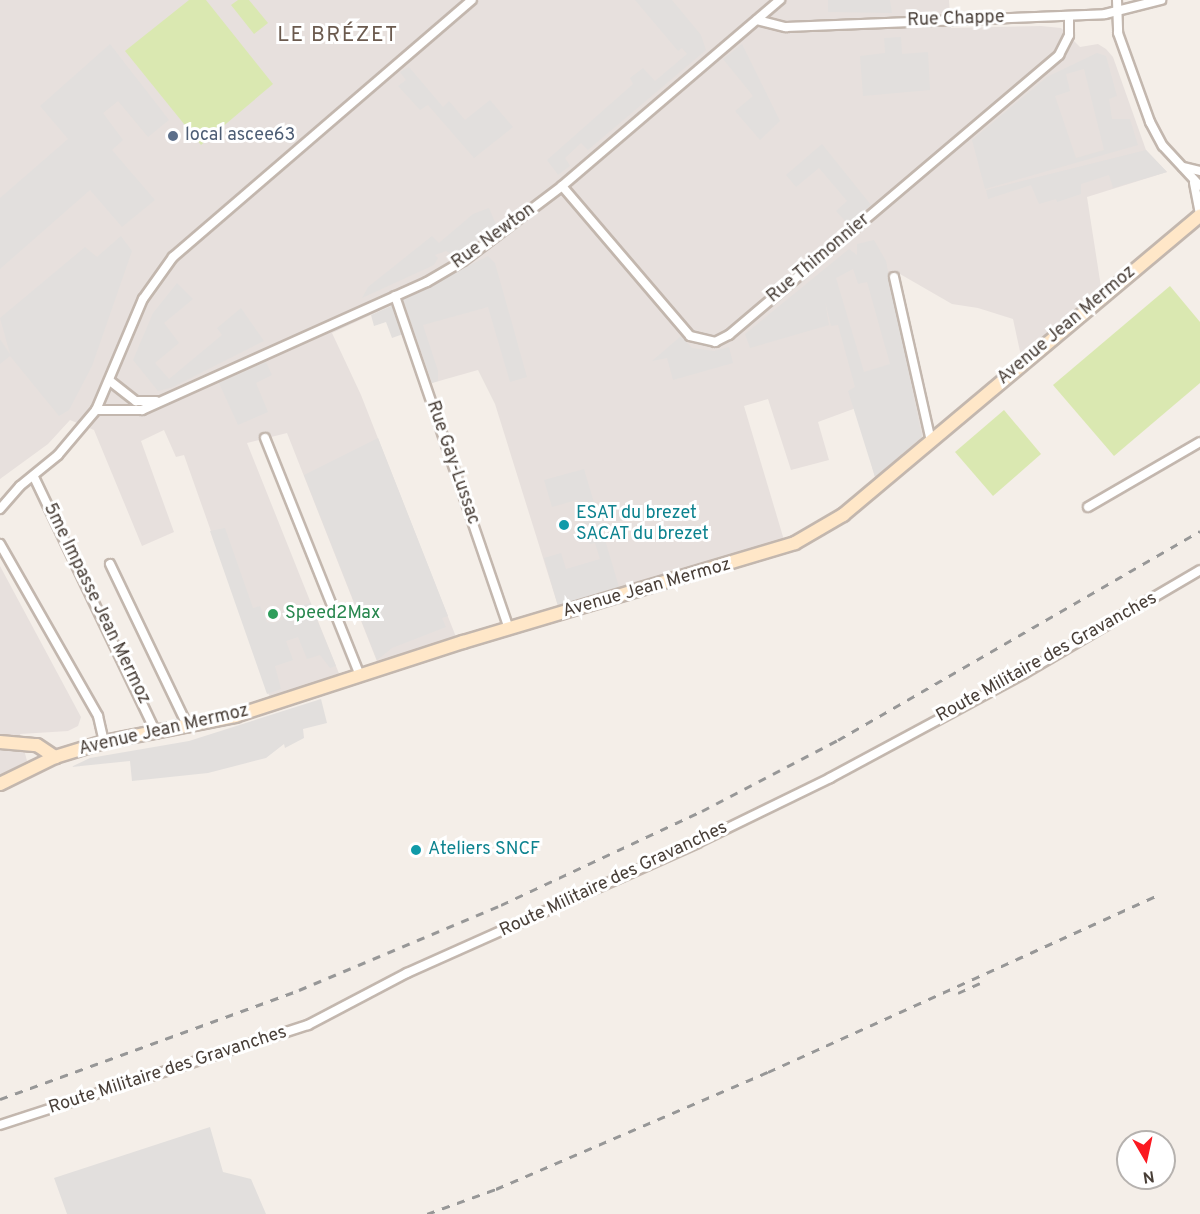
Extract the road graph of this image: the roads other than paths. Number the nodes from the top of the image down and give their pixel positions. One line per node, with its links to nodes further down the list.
1 (472, 0): 15 (street)
2 (780, 0): 7 (street, Rue Newton)
3 (1117, 0): 5 (street)
4 (1155, 1): 5 (street, Rue Chappe)
5 (1116, 11): 6 (street, Rue Chappe); 8 (street)
6 (1069, 16): 7 (street, Rue Chappe); 11 (street, Rue Thimonnier)
7 (757, 20): 11 (street, Rue Newton)
8 (1183, 167): 9 (street); 10 (street)
9 (1200, 171)
10 (1197, 184): 12 (street)
11 (562, 186): 14 (street, Rue Newton)
12 (1200, 215): 19 (main road, Avenue Jean Mermoz)
13 (894, 277): 19 (street)
14 (396, 296): 16 (street, Rue Newton); 29 (street, Rue Gay-Lussac)
15 (110, 381): 16 (street, Rue Newton); 17 (street)
16 (162, 401): 17 (street, Rue Newton)
17 (96, 410): 21 (street)
18 (265, 438): 30 (street)
19 (931, 441): 29 (main road, Avenue Jean Mermoz)
20 (1200, 442): 24 (street)
21 (34, 477): 22 (street); 32 (street, 5me Impasse Jean Mermoz)
22 (10, 496): 23 (street); 25 (street)
23 (0, 500)
24 (1088, 507)
25 (0, 509)
26 (0, 544): 34 (street)
27 (110, 564): 31 (street)
28 (1200, 570): 37 (street, Route Militaire des Gravanches)
29 (509, 629): 30 (main road, Avenue Jean Mermoz)
30 (360, 676): 31 (main road, Avenue Jean Mermoz)
31 (188, 727): 32 (main road, Avenue Jean Mermoz)
32 (156, 733): 34 (main road, Avenue Jean Mermoz)
33 (0, 742): 35 (main road)
34 (104, 742): 35 (main road, Avenue Jean Mermoz)
35 (55, 757): 36 (main road, Avenue Jean Mermoz)
36 (0, 784)
37 (0, 1125)

